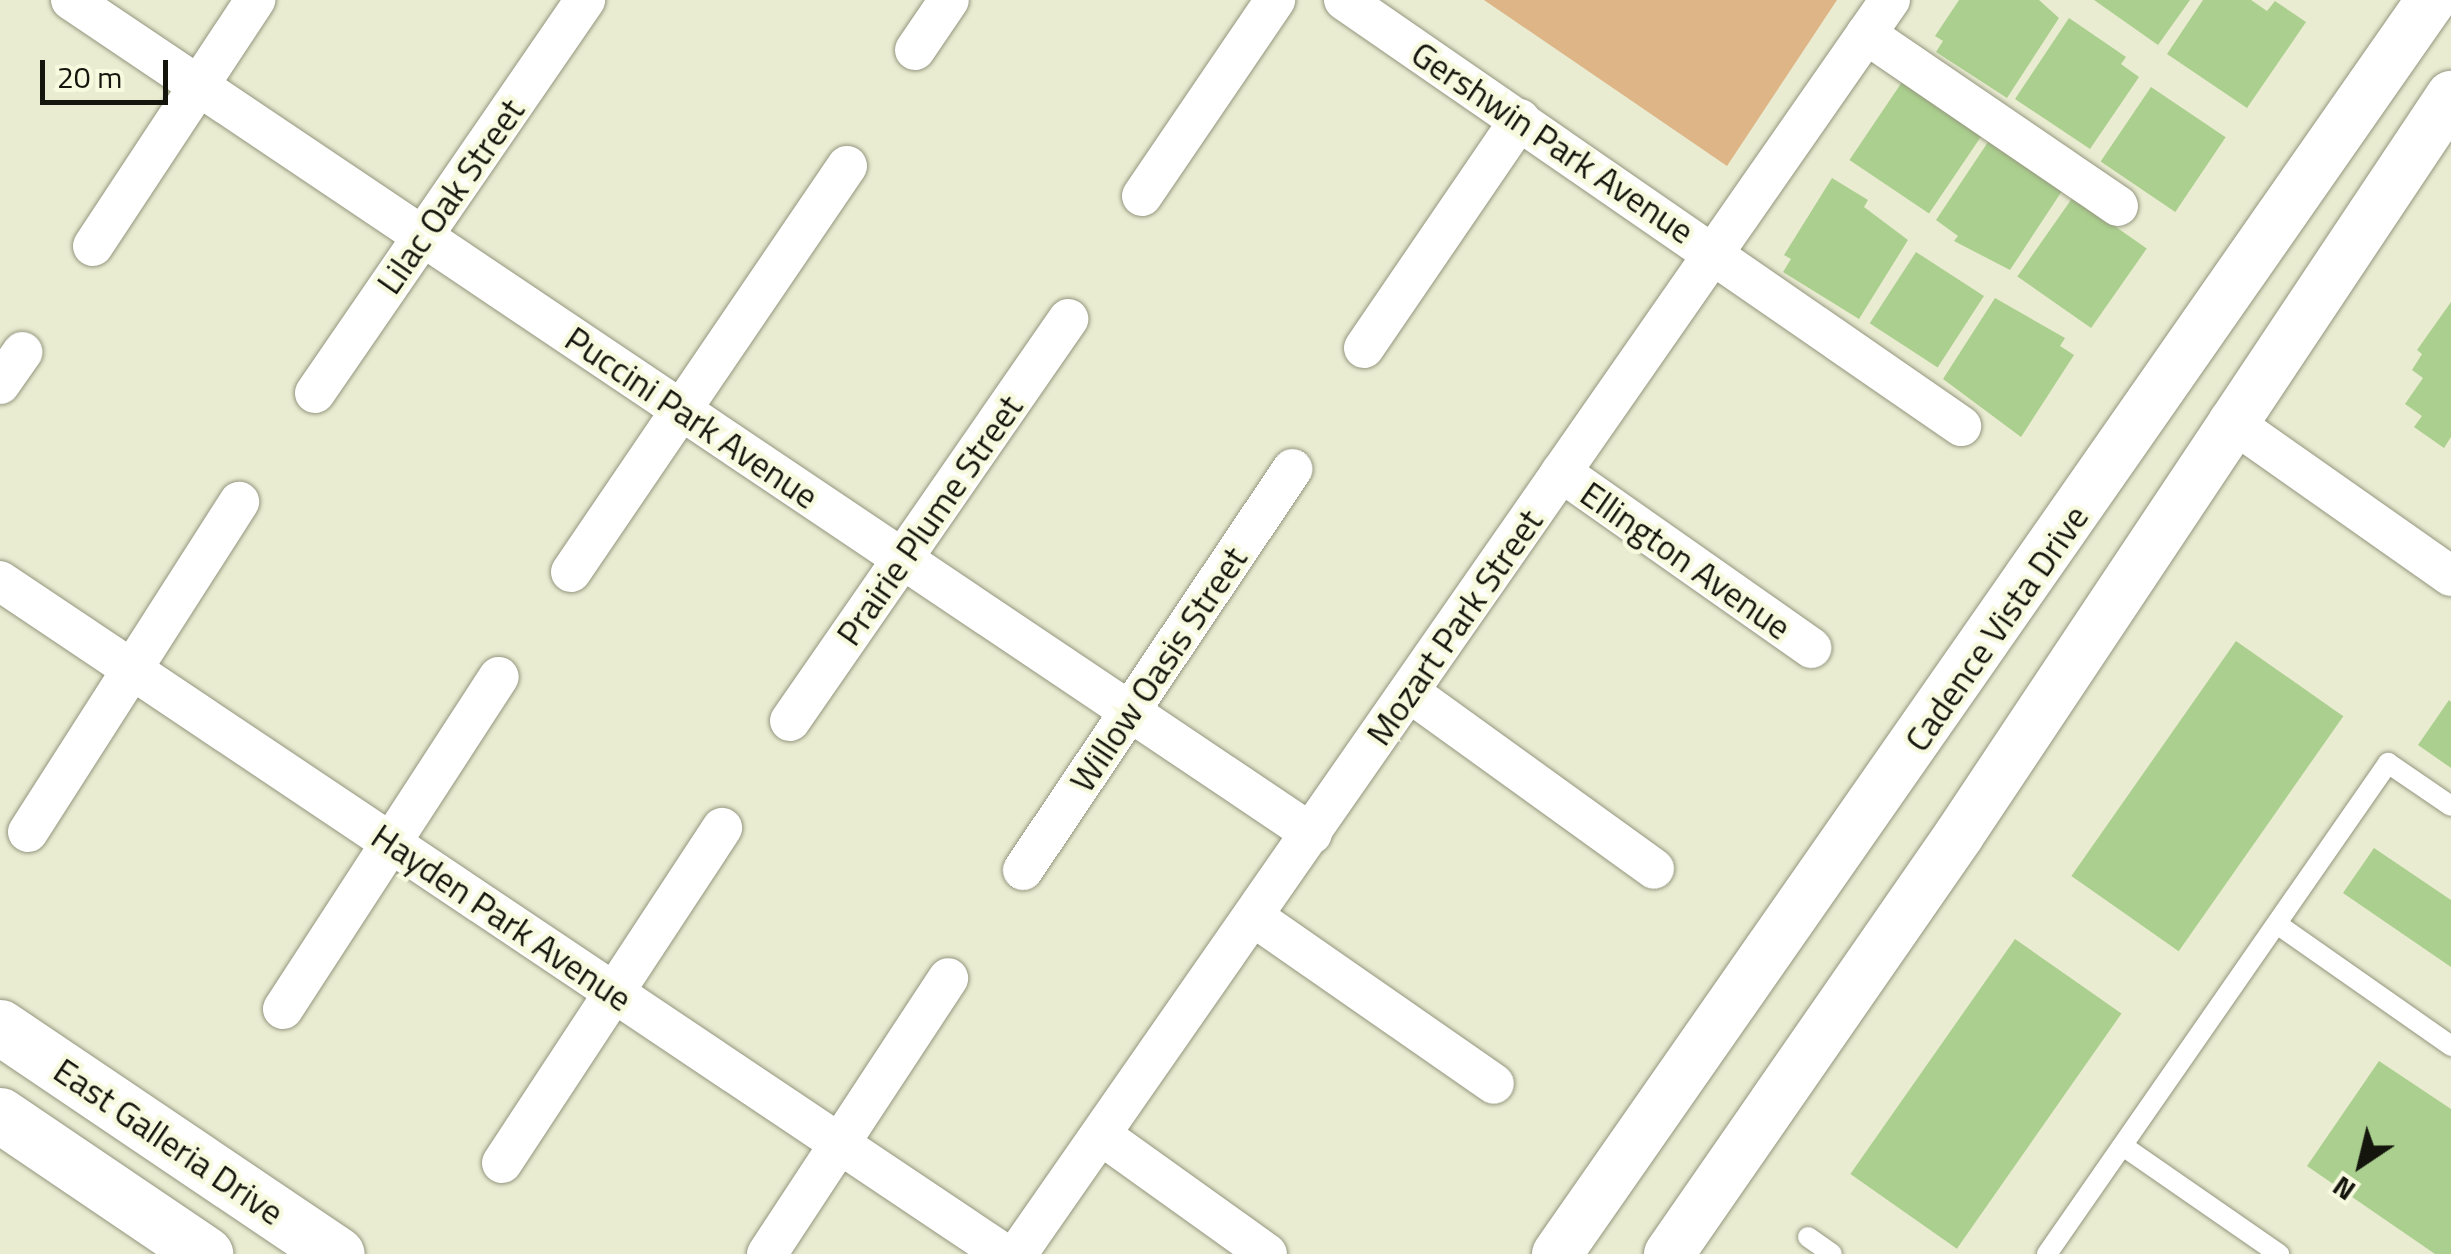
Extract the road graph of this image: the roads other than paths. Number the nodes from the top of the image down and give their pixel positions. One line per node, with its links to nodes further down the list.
1 (71, 0): 12 (street, Puccini Park Avenue)
2 (255, 0): 12 (street)
3 (585, 0): 18 (street, Lilac Oak Street)
4 (948, 0): 10 (street)
5 (1275, 0): 16 (street)
6 (1344, 0): 14 (street, Gershwin Park Avenue)
7 (1890, 0): 9 (street, Mozart Park Street)
8 (2431, 0): 67 (street, Cadence Vista Drive)
9 (1866, 34): 17 (street); 20 (street, Mozart Park Street)
10 (915, 50)
11 (2451, 69): 13 (street)
12 (199, 86): 18 (street, Puccini Park Avenue); 19 (street)
13 (2437, 116): 25 (street)
14 (1520, 120): 20 (street, Gershwin Park Avenue); 22 (street)
15 (847, 166): 24 (street)
16 (1142, 196)
17 (2118, 206)
18 (422, 236): 23 (street, Lilac Oak Street); 24 (street, Puccini Park Avenue)
19 (94, 246)
20 (1713, 250): 26 (street, Gershwin Park Avenue); 28 (street, Mozart Park Street)
21 (1068, 319): 30 (street, Prairie Plume Street)
22 (1364, 348)
23 (315, 392)
24 (681, 410): 30 (street, Puccini Park Avenue); 31 (street)
25 (2229, 420): 32 (street); 68 (street)
26 (1961, 426)
27 (1292, 469): 38 (street, Willow Oasis Street)
28 (1560, 472): 34 (street, Ellington Avenue); 37 (street, Mozart Park Street)
29 (239, 502): 35 (street)
30 (902, 558): 38 (street, Puccini Park Avenue); 39 (street, Prairie Plume Street)
31 (571, 572)
32 (2451, 576)
33 (0, 581): 35 (street, Hayden Park Avenue)
34 (1811, 648)
35 (132, 669): 42 (street); 44 (street, Hayden Park Avenue)
36 (500, 677): 44 (street)
37 (1409, 692): 43 (street, Mozart Park Street); 46 (street)
38 (1130, 712): 43 (street, Puccini Park Avenue); 45 (street, Willow Oasis Street)
39 (790, 721)
40 (2451, 806): 48 (lane)
41 (722, 828): 50 (street)
42 (28, 832)
43 (1312, 834): 47 (street, Mozart Park Street)
44 (391, 843): 50 (street, Hayden Park Avenue); 51 (street)
45 (1023, 870)
46 (1654, 870)
47 (1254, 918): 54 (street); 56 (street, Mozart Park Street)
48 (2277, 924): 53 (lane); 58 (lane)
49 (948, 978): 57 (street)
50 (614, 993): 57 (street, Hayden Park Avenue); 59 (street)
51 (284, 1009)
52 (0, 1027): 62 (main road, East Galleria Drive)
53 (2451, 1046)
54 (1494, 1084)
55 (0, 1115): 61 (main road, East Galleria Drive)
56 (1101, 1135): 65 (street, Mozart Park Street); 66 (street)
57 (839, 1144): 63 (street); 64 (street, Hayden Park Avenue)
58 (2123, 1146): 70 (lane); 71 (lane)
59 (502, 1164)
60 (1808, 1237): 69 (lane)
61 (205, 1254)
62 (337, 1254)
63 (766, 1254)
64 (1004, 1254)
65 (1017, 1254)
66 (1268, 1254)
67 (1557, 1254)
68 (1669, 1254)
69 (1832, 1254)
70 (2046, 1254)
71 (2279, 1254)

